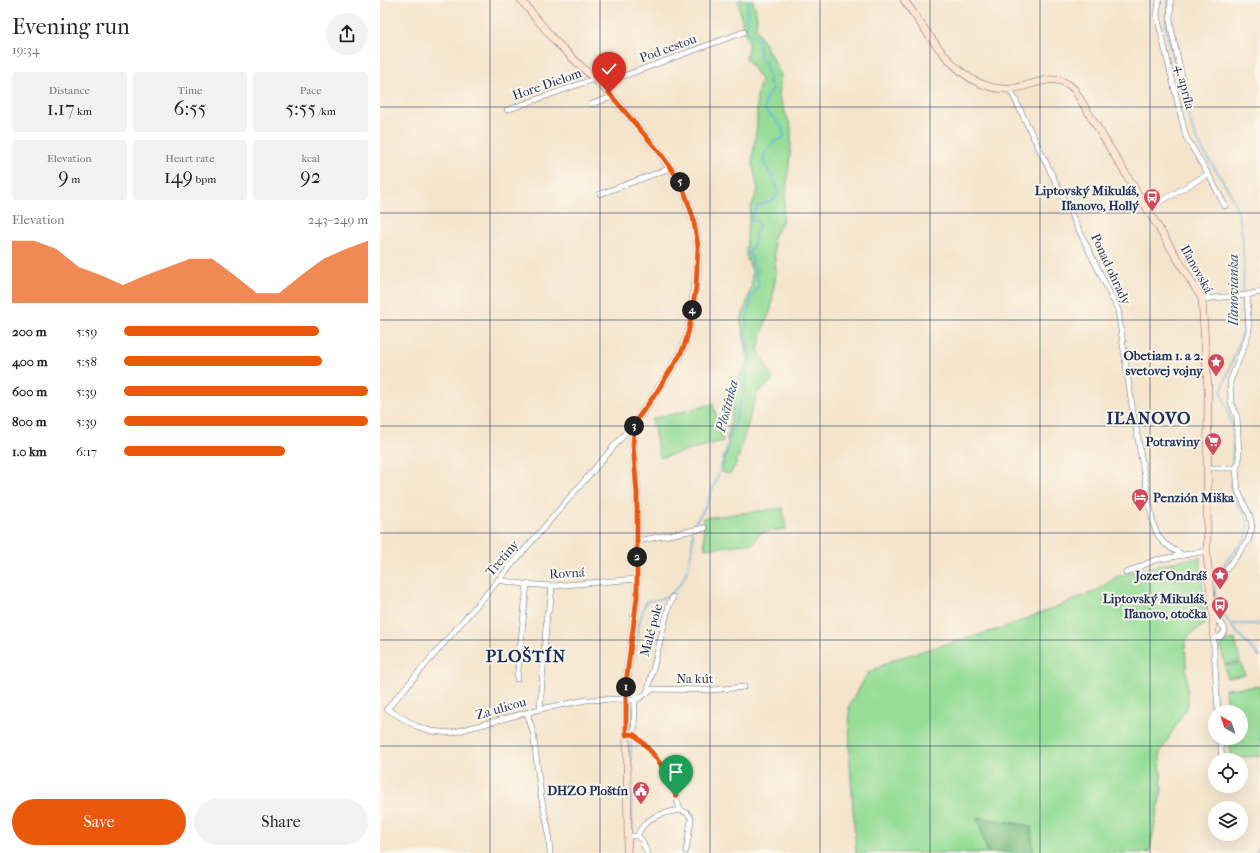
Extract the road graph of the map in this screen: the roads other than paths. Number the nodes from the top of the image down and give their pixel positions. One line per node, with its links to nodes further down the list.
1 (521, 0): 7 (street)
2 (904, 0): 8 (street, Iľanovská)
3 (1159, 0): 6 (street, 4. apríla)
4 (1171, 0): 6 (street, 4. apríla)
5 (744, 32): 7 (street, Pod cestou)
6 (1173, 57): 9 (street, 4. apríla); 14 (street, 4. apríla)
7 (597, 82): 10 (street); 12 (street, Hore Dielom)
8 (1010, 89): 17 (street, Iľanovská); 27 (street, Ponad ohrady)
9 (1186, 94)
10 (612, 97): 11 (street); 13 (street)
11 (592, 104)
12 (506, 110)
13 (671, 168): 15 (street); 21 (street)
14 (1208, 174): 16 (street, 4. apríla); 17 (street)
15 (600, 194)
16 (1225, 206)
17 (1148, 209): 20 (street, Iľanovská)
18 (1260, 292): 19 (street)
19 (1244, 296): 20 (street); 23 (street)
20 (1202, 299): 22 (street, Iľanovská)
21 (635, 422): 25 (street); 31 (street, Tretiny)
22 (1208, 468): 23 (street); 26 (street, Iľanovská)
23 (1233, 468): 29 (street)
24 (705, 528): 25 (street)
25 (637, 541): 30 (street)
26 (1207, 551): 27 (street); 29 (street, Iľanovská)
27 (1183, 555): 28 (street)
28 (1126, 573)
29 (1214, 576): 35 (street, Iľanovská)
30 (637, 579): 33 (street, Rovná); 40 (street)
31 (498, 580): 32 (street, Rovná); 42 (street, Tretiny)
32 (526, 584): 33 (street, Rovná); 37 (street)
33 (552, 586): 43 (street)
34 (673, 597): 39 (street, Malé pole)
35 (1213, 615): 36 (street, Iľanovská); 36 (street)
36 (1213, 634): 41 (street)
37 (517, 679)
38 (744, 687): 39 (street, Na kút)
39 (647, 693): 40 (street, Na kút)
40 (630, 701): 43 (street, Za ulicou); 45 (street); 45 (street)
41 (1218, 705)
42 (387, 709): 44 (street, Za ulicou)
43 (540, 709): 44 (street, Za ulicou)
44 (528, 713): 49 (street)
45 (631, 735): 46 (street); 47 (street)
46 (680, 810): 47 (street); 48 (street)
47 (632, 836): 50 (street); 51 (street)
48 (686, 851)
49 (550, 853)
50 (627, 853)
51 (647, 853)

